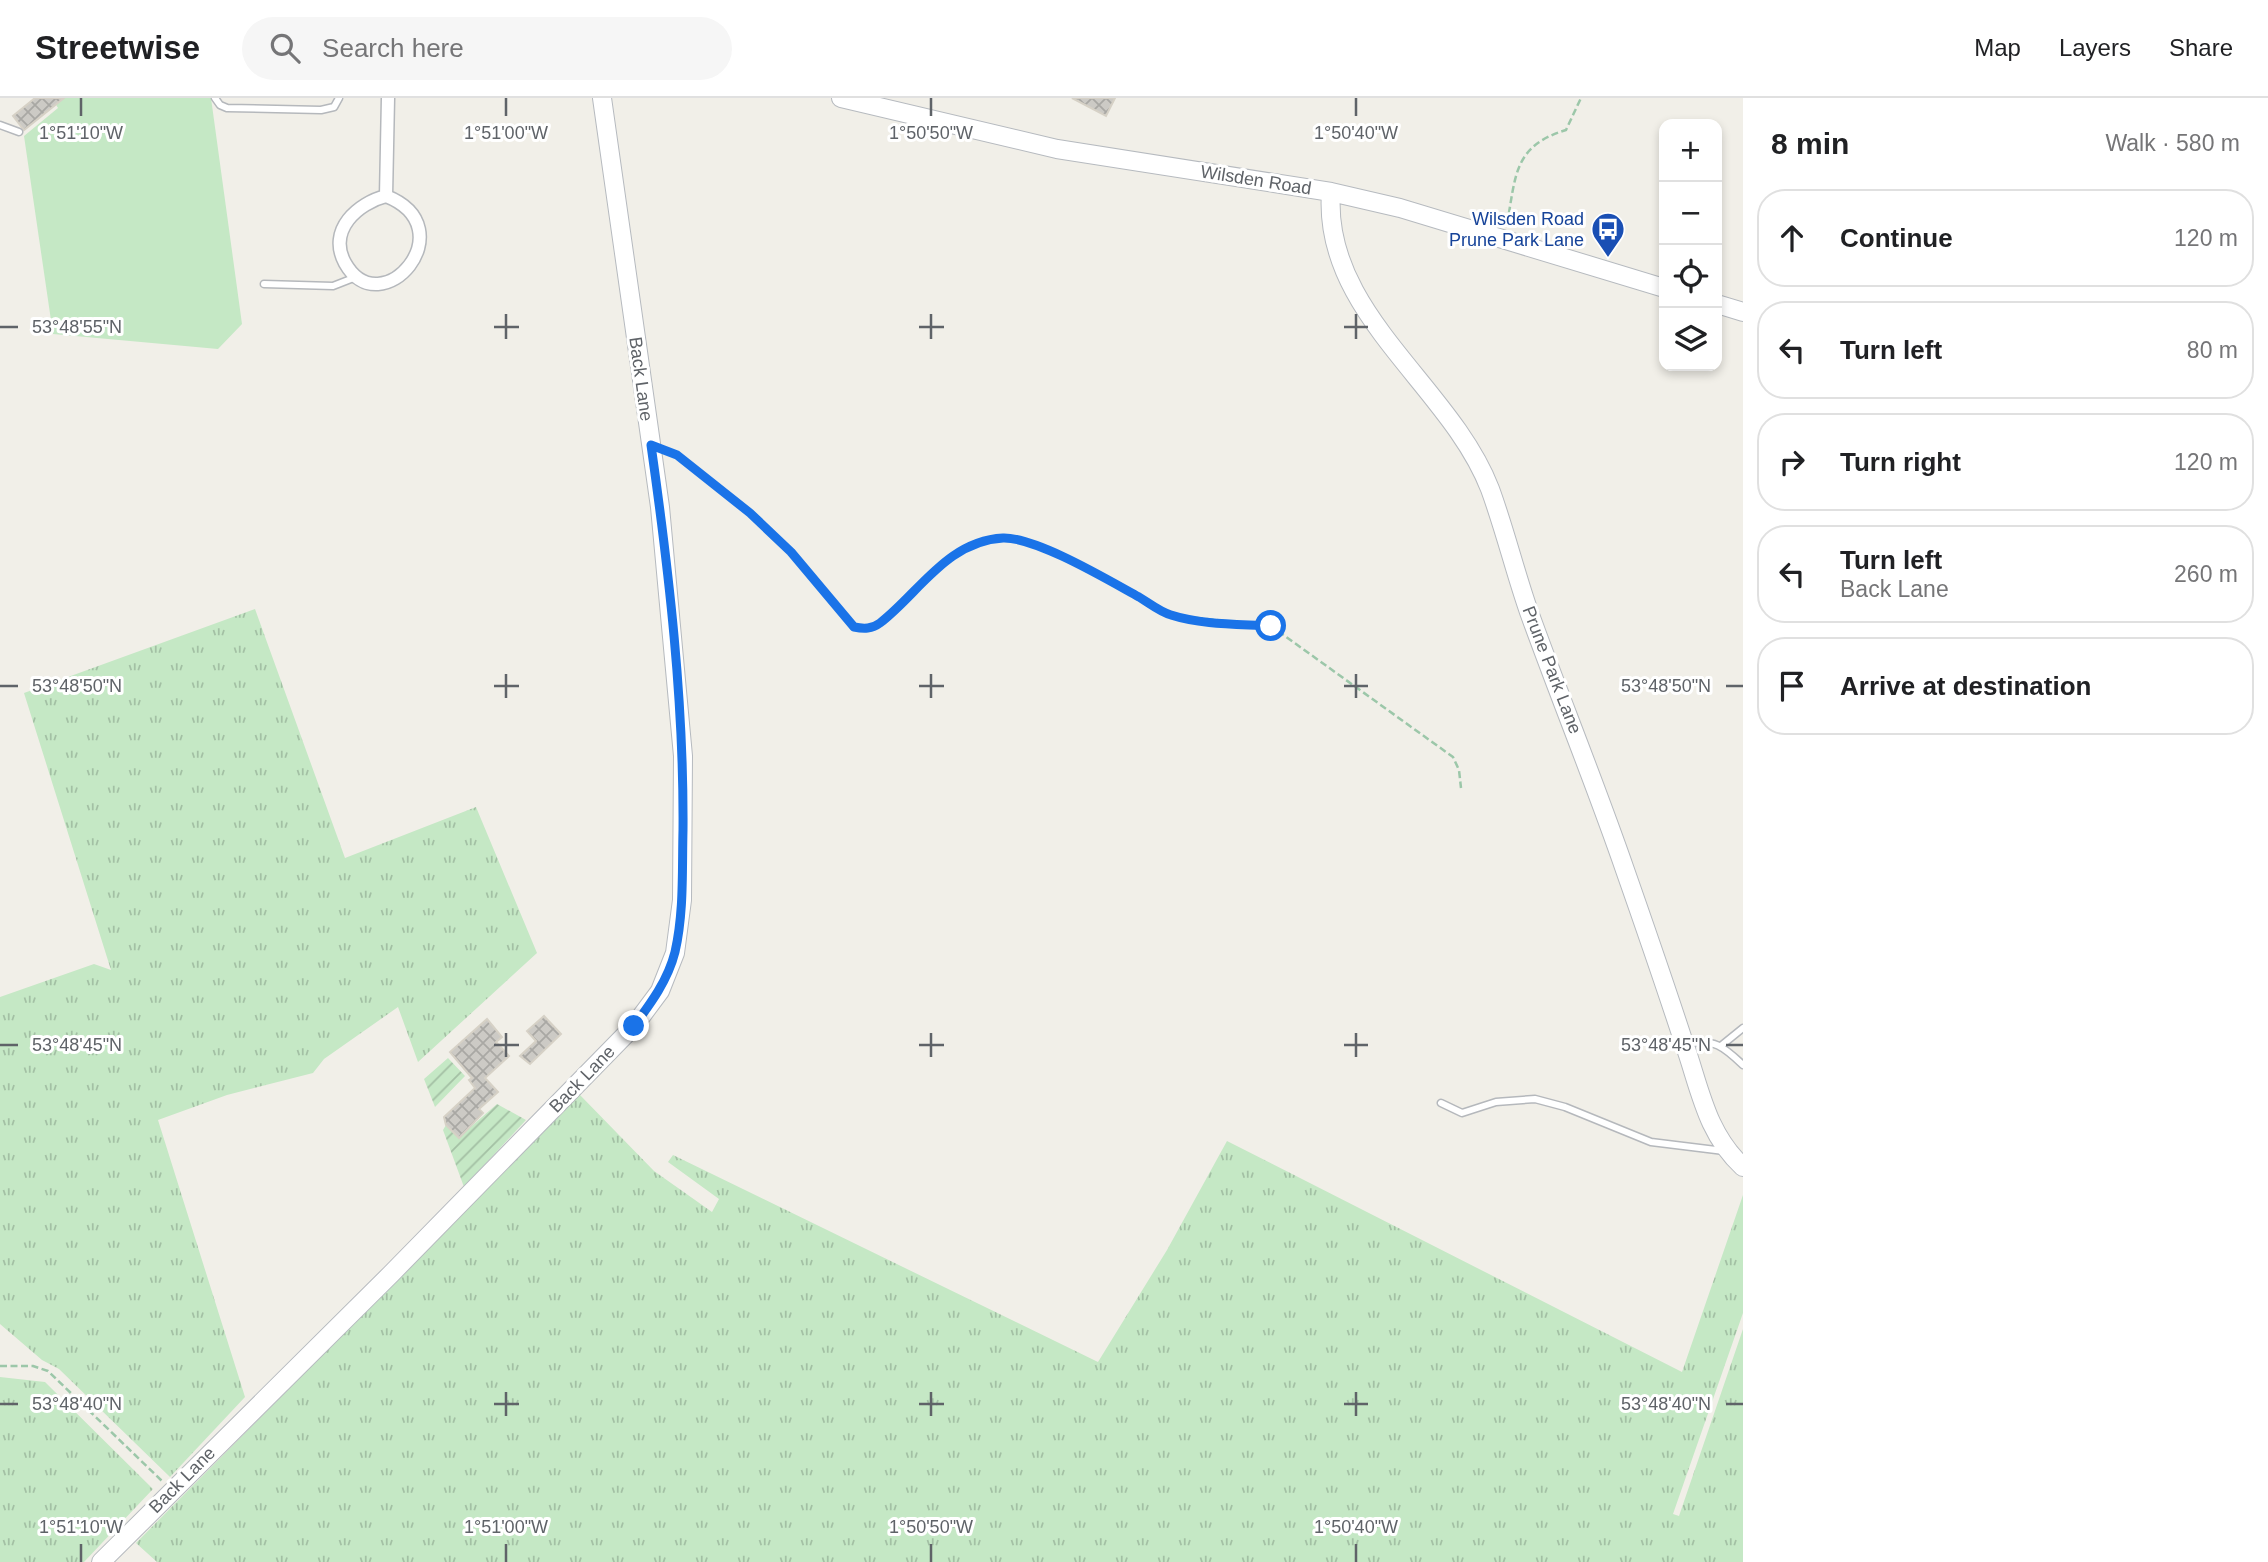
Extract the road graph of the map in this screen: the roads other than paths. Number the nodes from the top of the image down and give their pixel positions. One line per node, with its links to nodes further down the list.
1 (215, 98): 2 (lane)
2 (339, 98)
3 (388, 98): 9 (street)
4 (602, 98): 22 (street, Back Lane)
5 (841, 98): 8 (street, Wilsden Road)
6 (0, 125): 7 (lane)
7 (19, 132)
8 (1331, 192): 12 (street, Wilsden Road); 16 (street, Prune Park Lane)
9 (386, 196): 10 (street); 10 (street)
10 (356, 277): 11 (lane)
11 (264, 284)
12 (1659, 286)
13 (1722, 306): 14 (street)
14 (1743, 312)
15 (1743, 1028): 17 (lane)
16 (1685, 1044): 17 (lane); 20 (street, Prune Park Lane)
17 (1721, 1045): 18 (lane)
18 (1743, 1065)
19 (1441, 1103): 20 (lane)
20 (1728, 1152): 21 (street, Prune Park Lane)
21 (1743, 1167)
22 (101, 1562)

